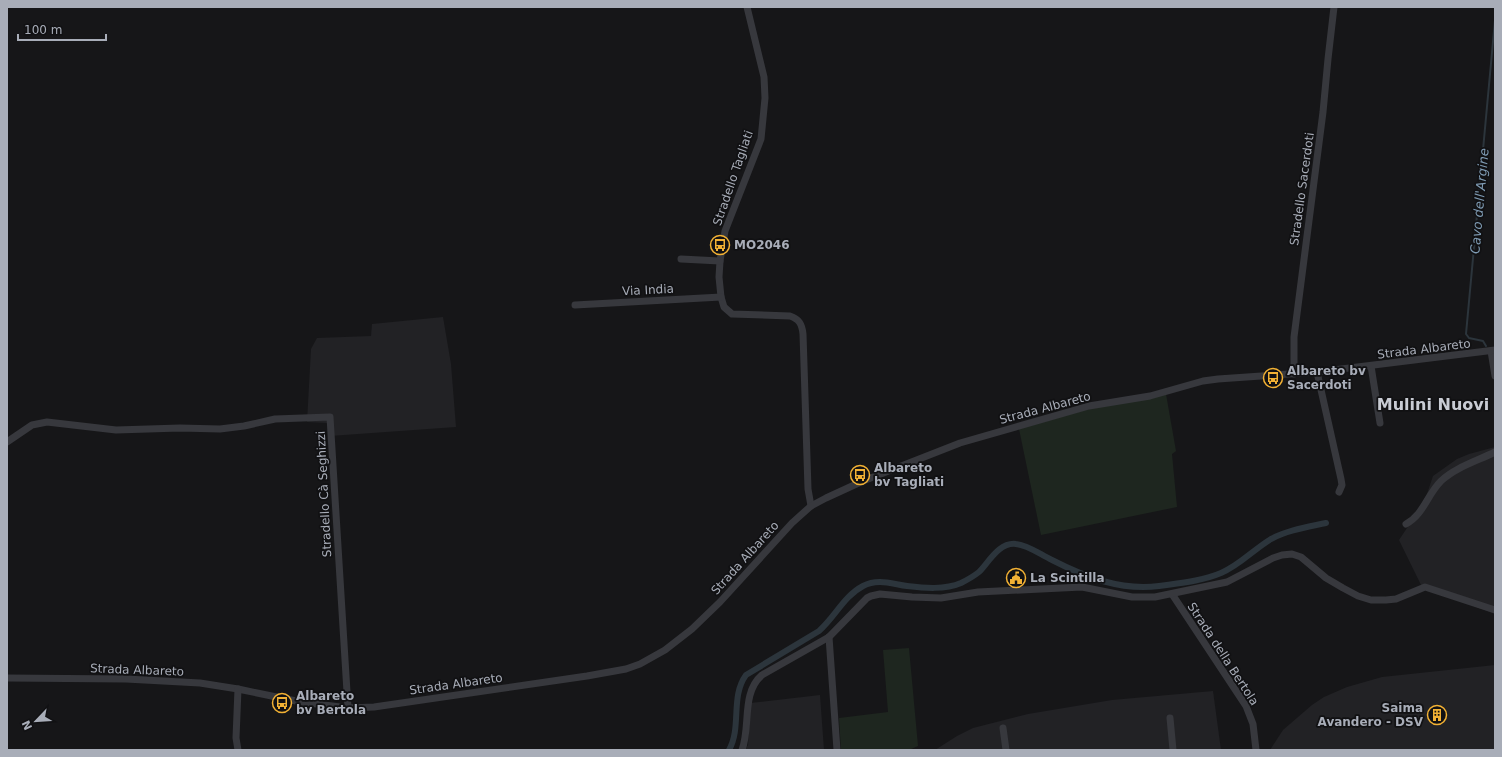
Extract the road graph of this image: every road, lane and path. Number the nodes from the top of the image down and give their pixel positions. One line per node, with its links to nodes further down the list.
1 (747, 7): 4 (street, Stradello Tagliati)
2 (1334, 7): 10 (street, Stradello Sacerdoti)
3 (682, 259): 4 (street)
4 (720, 261): 5 (street, Stradello Tagliati)
5 (722, 297): 6 (street, Via India); 16 (street, Stradello Tagliati)
6 (575, 305)
7 (1493, 351): 8 (street, Strada Albareto); 11 (street)
8 (1371, 366): 9 (street, Strada Albareto); 12 (street)
9 (1317, 372): 10 (street, Strada Albareto); 15 (street)
10 (1294, 374): 16 (street, Strada Albareto)
11 (1495, 376)
12 (1380, 422)
13 (7, 442): 23 (street, Stradello Cà Seghizzi)
14 (1495, 452): 17 (street)
15 (1339, 492)
16 (812, 506): 23 (street, Strada Albareto)
17 (1406, 524)
18 (1172, 594): 19 (street); 20 (street); 31 (street, Strada della Bertola)
19 (1495, 610)
20 (828, 637): 27 (street); 28 (street)
21 (7, 678): 22 (street, Strada Albareto)
22 (238, 689): 23 (street, Strada Albareto); 26 (street)
23 (348, 708)
24 (1170, 718): 30 (street)
25 (1003, 728): 29 (street)
26 (238, 750)
27 (742, 750)
28 (837, 750)
29 (1006, 750)
30 (1173, 750)
31 (1256, 750)

